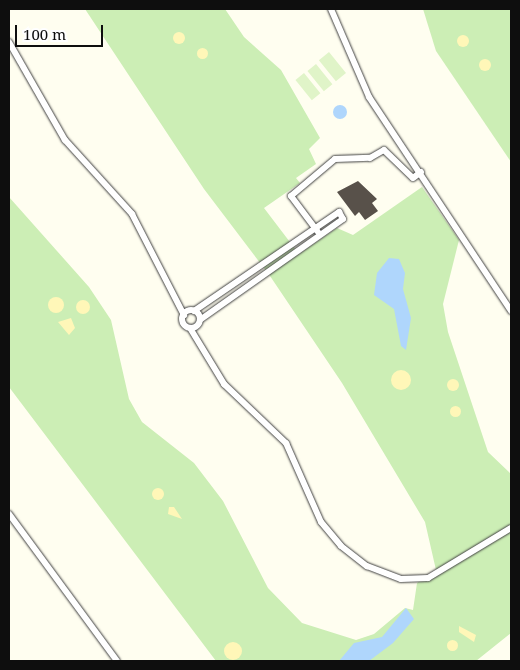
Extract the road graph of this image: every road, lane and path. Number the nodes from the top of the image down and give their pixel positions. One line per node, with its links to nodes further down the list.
1 (331, 9): 3 (street)
2 (9, 42): 10 (street)
3 (421, 172): 4 (street); 9 (street)
4 (316, 229): 5 (street); 5 (street); 6 (street)
5 (320, 235): 7 (street)
6 (261, 268): 7 (street); 8 (street)
7 (265, 274): 11 (street)
8 (194, 311): 10 (street); 11 (street)
9 (511, 311)
10 (184, 314): 12 (street)
11 (200, 320): 12 (street)
12 (190, 328): 14 (street)
13 (9, 514): 15 (street)
14 (511, 528)
15 (116, 661)

